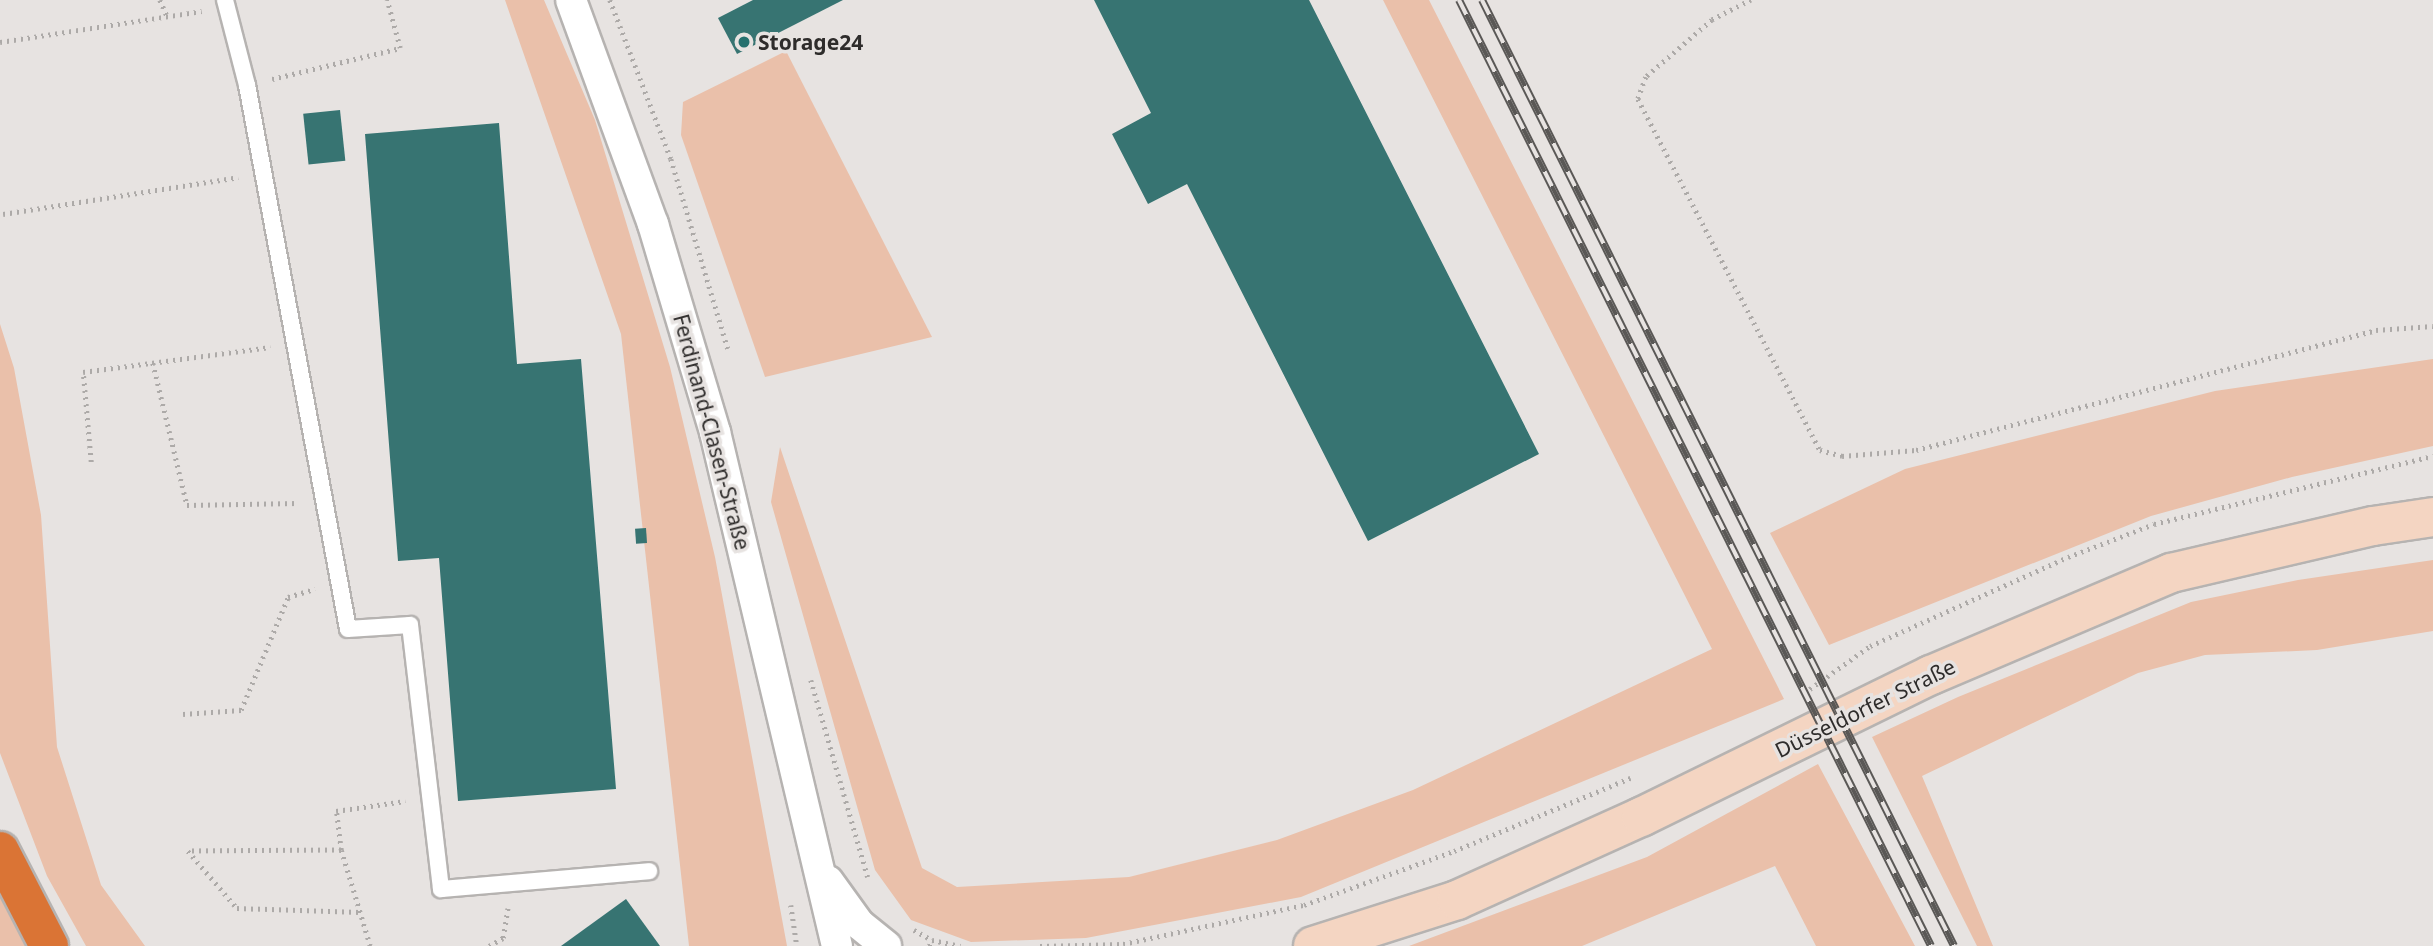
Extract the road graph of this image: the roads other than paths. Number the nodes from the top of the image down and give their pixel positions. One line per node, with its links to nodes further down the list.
1 (571, 0): 6 (street, Ferdinand-Clasen-Straße)
2 (226, 3): 5 (lane)
3 (2433, 517): 10 (main road, Düsseldorfer Straße)
4 (0, 851): 7 (highway)
5 (649, 871)
6 (822, 872): 8 (street, Ferdinand-Clasen-Straße); 9 (street, Ferdinand-Clasen-Straße)
7 (49, 946)
8 (837, 946)
9 (886, 946)
10 (1312, 946)

